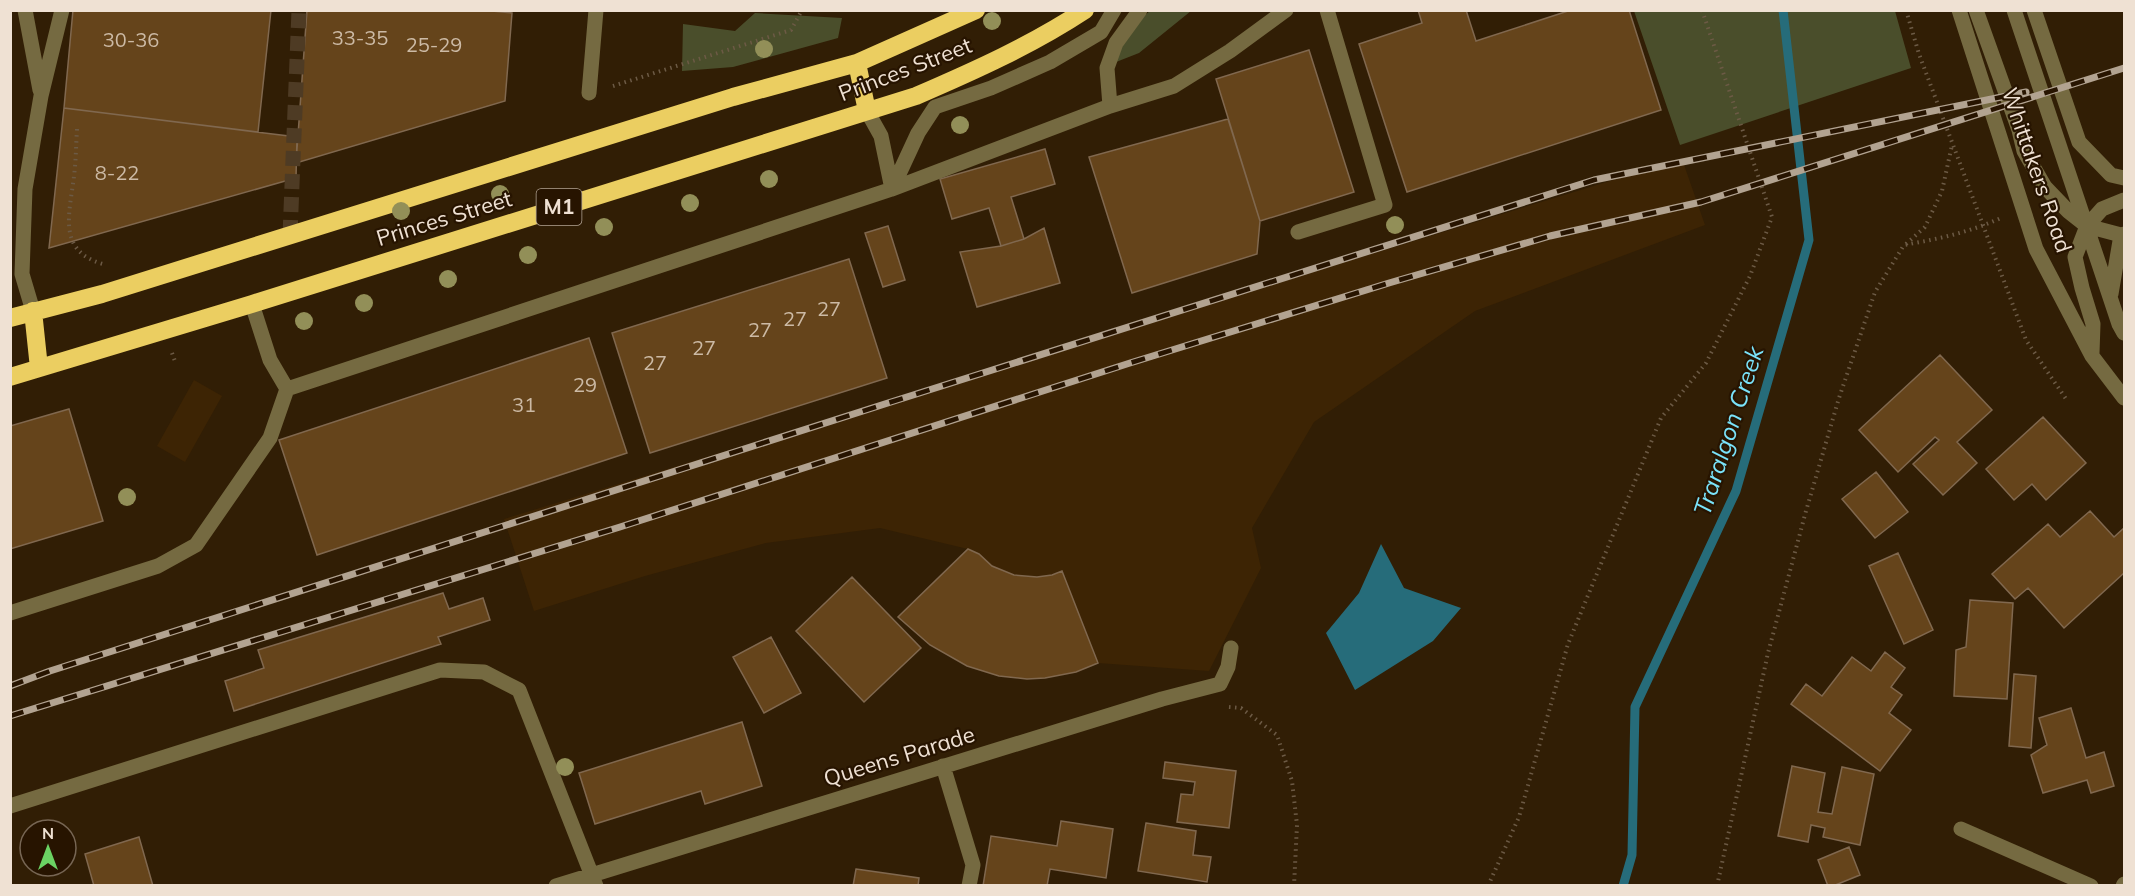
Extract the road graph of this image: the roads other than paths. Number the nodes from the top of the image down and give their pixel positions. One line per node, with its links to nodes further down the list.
1 (25, 10): 16 (street)
2 (62, 10): 16 (street)
3 (596, 10): 15 (street)
4 (976, 10): 14 (highway, Princes Street / M1)
5 (1085, 10): 18 (highway, Princes Street / M1)
6 (1114, 10): 21 (street)
7 (1140, 10): 17 (street)
8 (1286, 10): 17 (street)
9 (1327, 10): 25 (street)
10 (1959, 10): 32 (street, Whittakers Road)
11 (1976, 10): 24 (street)
12 (2014, 10): 24 (street, Whittakers Road)
13 (2034, 10): 19 (street)
14 (857, 63): 18 (highway); 29 (highway, Princes Street / M1)
15 (589, 93)
16 (41, 96): 20 (street)
17 (1110, 106): 21 (street)
18 (867, 111): 21 (street); 28 (highway, Princes Street / M1)
19 (2124, 178)
20 (26, 189): 23 (street); 29 (street)
21 (892, 189): 35 (street)
22 (2124, 200): 24 (street)
23 (10, 205)
24 (2086, 226): 26 (street); 27 (street, Whittakers Road); 32 (street)
25 (1298, 232)
26 (2122, 234): 27 (street)
27 (2110, 297): 31 (street, Whittakers Road)
28 (252, 304): 33 (highway, Princes Street / M1); 35 (street)
29 (33, 311): 30 (highway, Princes Street / M1); 33 (highway)
30 (10, 318)
31 (2124, 333)
32 (2092, 356): 36 (street, Whittakers Road)
33 (39, 368): 34 (highway, Princes Street / M1)
34 (10, 376)
35 (287, 389): 37 (street)
36 (2124, 398)
37 (10, 613)
38 (1231, 648): 39 (street, Queens Parade)
39 (944, 766): 42 (street, Queens Parade); 44 (street)
40 (10, 806): 42 (street)
41 (1961, 829): 45 (street)
42 (594, 880): 43 (street, Queens Parade)
43 (556, 885)
44 (969, 885)
45 (2091, 885)

